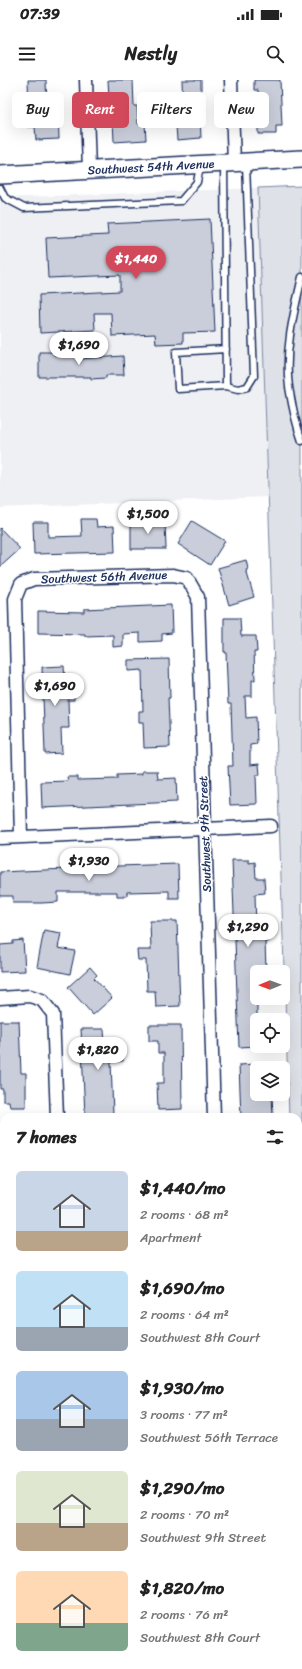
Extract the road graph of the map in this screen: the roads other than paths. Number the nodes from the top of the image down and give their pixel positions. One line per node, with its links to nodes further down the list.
1 (86, 80): 6 (street)
2 (232, 80): 4 (street)
3 (302, 159): 4 (street, Southwest 54th Avenue)
4 (235, 162): 5 (street, Southwest 54th Avenue); 10 (lane); 11 (lane)
5 (200, 164): 6 (street, Southwest 54th Avenue); 8 (lane)
6 (89, 170): 7 (street, Southwest 54th Avenue)
7 (0, 175)
8 (0, 188)
9 (302, 277): 12 (lane)
10 (226, 349): 11 (lane); 11 (lane)
11 (226, 386)
12 (302, 442)
13 (187, 578): 15 (street, Southwest 9th Street); 16 (street, Southwest 56th Avenue)
14 (272, 826): 15 (street)
15 (205, 828): 16 (street); 20 (street, Southwest 9th Street)
16 (21, 836): 17 (street)
17 (0, 838)
18 (0, 998): 19 (street)
19 (57, 1113)
20 (214, 1113)

